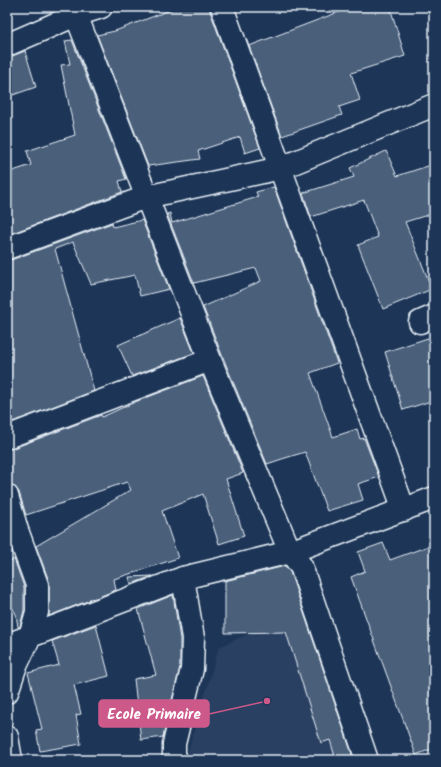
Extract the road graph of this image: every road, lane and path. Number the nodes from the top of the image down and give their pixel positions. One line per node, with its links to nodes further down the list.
1 (101, 7): 3 (street)
2 (222, 7): 6 (street)
3 (74, 11): 4 (street); 7 (street)
4 (7, 45)
5 (434, 105): 6 (street)
6 (281, 168): 7 (street); 13 (street)
7 (146, 197): 8 (street); 9 (street)
8 (7, 248)
9 (210, 360): 10 (street); 14 (street)
10 (7, 437)
11 (7, 496): 16 (street)
12 (434, 498): 13 (street)
13 (404, 510): 14 (street)
14 (290, 552): 15 (street); 23 (street)
15 (183, 578): 16 (street); 22 (street)
16 (30, 636): 17 (street); 18 (street)
17 (7, 645)
18 (11, 661): 19 (street)
19 (7, 692)
20 (7, 737): 21 (street)
21 (11, 760)
22 (174, 760)
23 (366, 760)

